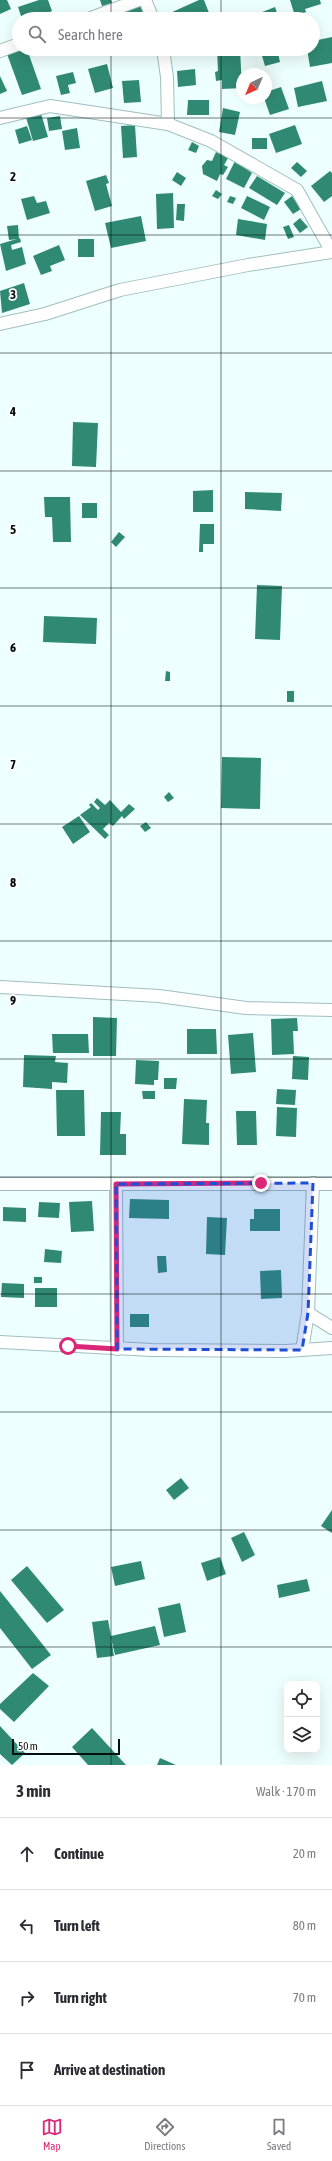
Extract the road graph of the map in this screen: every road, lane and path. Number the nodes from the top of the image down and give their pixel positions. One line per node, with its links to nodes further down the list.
1 (140, 0): 3 (street)
2 (145, 0): 4 (street)
3 (107, 12)
4 (150, 12)
5 (12, 47): 6 (street)
6 (0, 51)
7 (164, 56): 9 (street)
8 (0, 118): 9 (street)
9 (168, 124): 10 (street)
10 (332, 252): 11 (street)
11 (0, 324)
12 (0, 987): 13 (street)
13 (332, 1010)
14 (313, 1183): 16 (street); 17 (street); 18 (street)
15 (0, 1184): 16 (street)
16 (116, 1184): 22 (street)
17 (332, 1184)
18 (308, 1313): 19 (street); 23 (street)
19 (332, 1328)
20 (0, 1342): 22 (street)
21 (332, 1348): 23 (street)
22 (117, 1349): 23 (street)
23 (302, 1350)

